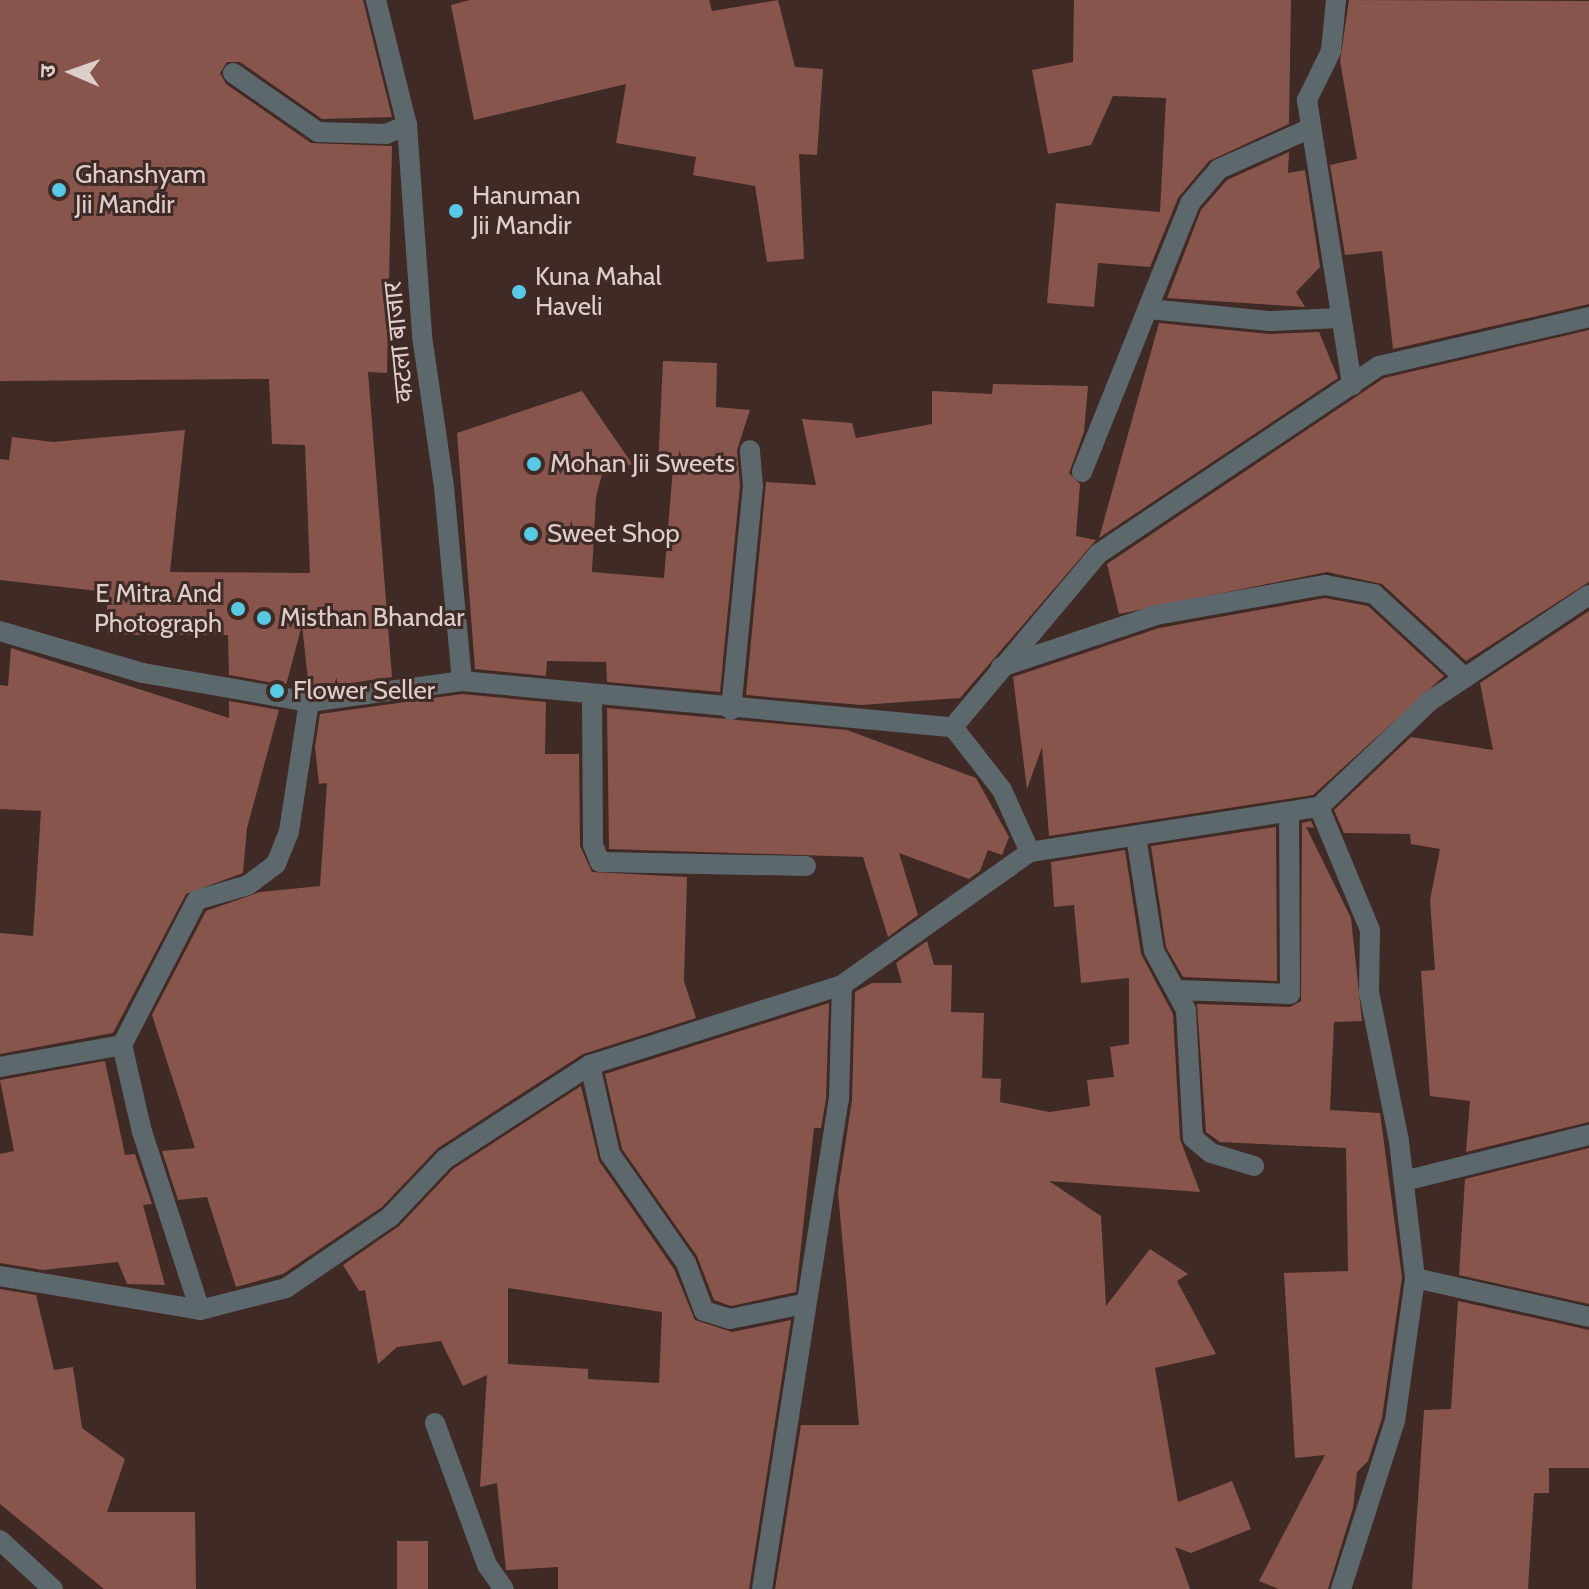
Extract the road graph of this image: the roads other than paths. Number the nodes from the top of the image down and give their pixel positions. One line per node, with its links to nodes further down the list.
1 (376, 0): 4 (street, कटला बाजार)
2 (1336, 0): 5 (street)
3 (233, 73): 4 (street)
4 (407, 125): 16 (street, कटला बाजार)
5 (1311, 128): 6 (street); 8 (street)
6 (1149, 309): 8 (street); 11 (street)
7 (1589, 317): 9 (street)
8 (1341, 318): 9 (street)
9 (1352, 385): 14 (street)
10 (750, 450): 19 (street)
11 (1082, 472)
12 (1589, 595): 15 (street)
13 (0, 631): 18 (street)
14 (1001, 667): 15 (street); 20 (street)
15 (1465, 678): 21 (street)
16 (462, 681): 17 (street); 18 (street)
17 (592, 697): 19 (street); 25 (street)
18 (309, 702): 28 (street)
19 (731, 710): 20 (street)
20 (953, 727): 24 (street)
21 (1319, 807): 22 (street); 33 (street)
22 (1289, 813): 23 (street); 27 (street)
23 (1136, 836): 24 (street); 27 (street)
24 (1030, 852): 26 (street)
25 (806, 866)
26 (842, 985): 29 (street); 36 (street)
27 (1177, 990): 32 (street)
28 (122, 1045): 30 (street); 37 (street)
29 (590, 1065): 36 (street); 37 (street)
30 (0, 1067)
31 (1589, 1135): 33 (street)
32 (1254, 1166)
33 (1404, 1181): 35 (street)
34 (0, 1276): 37 (street)
35 (1415, 1278): 38 (street); 44 (street)
36 (803, 1304): 43 (street)
37 (200, 1310)
38 (1589, 1317)
39 (435, 1423): 42 (street)
40 (0, 1540): 41 (street)
41 (53, 1589)
42 (504, 1589)
43 (762, 1589)
44 (1341, 1589)

